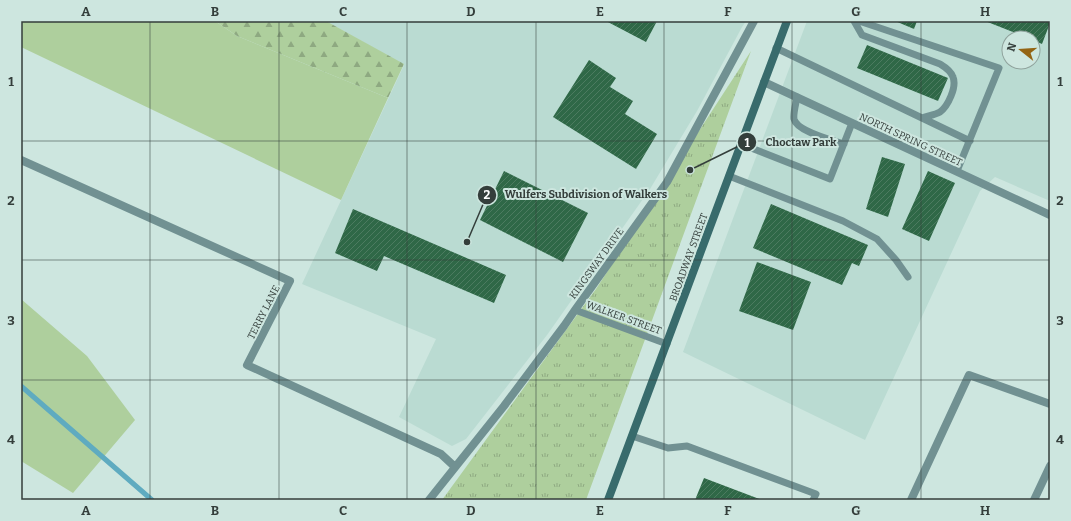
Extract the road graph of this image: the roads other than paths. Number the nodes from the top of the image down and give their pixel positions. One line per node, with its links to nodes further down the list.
1 (754, 21): 18 (street, KINGSWAY DRIVE)
2 (787, 21): 5 (main road, BROADWAY STREET)
3 (854, 21): 8 (lane)
4 (859, 21): 10 (lane)
5 (776, 48): 6 (main road, BROADWAY STREET); 8 (lane)
6 (764, 82): 7 (street, NORTH SPRING STREET); 11 (main road, BROADWAY STREET)
7 (797, 97): 9 (street, NORTH SPRING STREET); 12 (lane)
8 (922, 118): 10 (lane)
9 (852, 123): 12 (lane); 14 (street, NORTH SPRING STREET)
10 (970, 141): 14 (lane)
11 (741, 144): 12 (lane); 15 (main road, BROADWAY STREET)
12 (844, 144)
13 (21, 160): 23 (street, TERRY LANE)
14 (957, 171): 16 (street, NORTH SPRING STREET)
15 (729, 176): 17 (lane); 19 (main road, BROADWAY STREET)
16 (1050, 215)
17 (908, 277)
18 (574, 310): 19 (lane, WALKER STREET); 23 (street, KINGSWAY DRIVE)
19 (667, 344): 21 (main road, BROADWAY STREET)
20 (1050, 404): 27 (street)
21 (632, 436): 25 (main road, BROADWAY STREET); 26 (lane)
22 (1050, 466): 28 (street)
23 (455, 467): 24 (street, KINGSWAY DRIVE)
24 (430, 500)
25 (608, 500)
26 (813, 500)
27 (911, 500)
28 (1034, 500)

